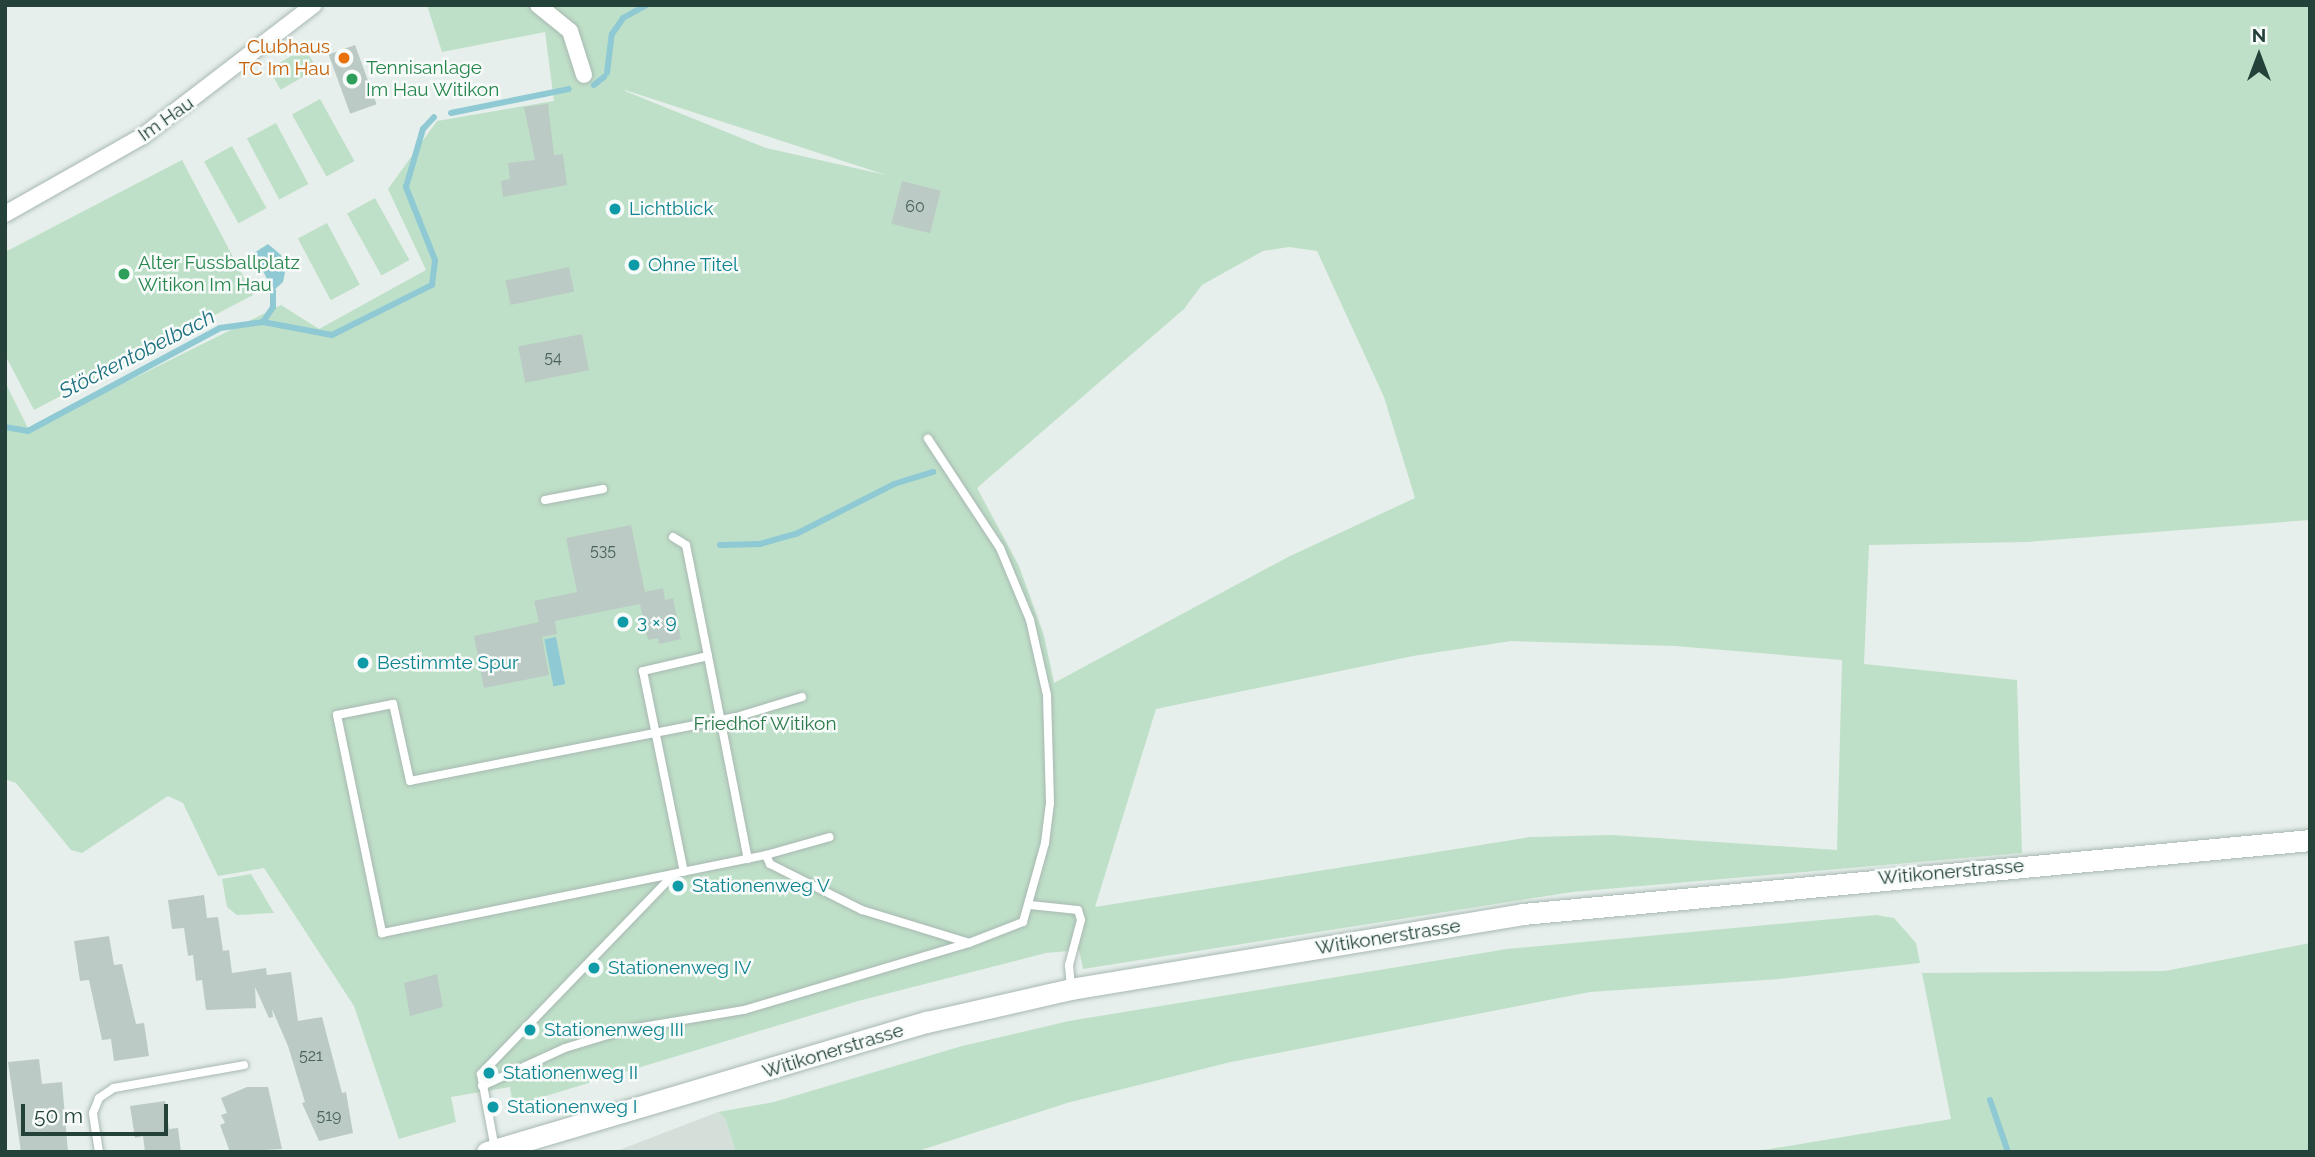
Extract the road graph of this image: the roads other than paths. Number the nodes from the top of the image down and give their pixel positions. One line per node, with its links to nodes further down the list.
1 (314, 5): 4 (street, Im Hau)
2 (538, 5): 3 (street)
3 (584, 75)
4 (5, 214)
5 (928, 439): 19 (lane)
6 (603, 489): 7 (lane)
7 (545, 500)
8 (673, 537): 9 (lane)
9 (708, 656): 11 (lane); 12 (lane)
10 (803, 697): 11 (lane)
11 (720, 720): 12 (lane); 16 (lane)
12 (656, 733): 17 (lane); 18 (lane)
13 (830, 837): 15 (lane)
14 (2310, 839): 21 (main road, Witikonerstrasse)
15 (766, 855): 16 (lane); 20 (lane)
16 (748, 859): 17 (lane)
17 (684, 872): 18 (lane)
18 (674, 874): 23 (lane)
19 (1030, 905): 20 (lane); 21 (lane)
20 (969, 943): 23 (lane)
21 (1071, 989): 24 (main road, Witikonerstrasse)
22 (244, 1065): 25 (lane)
23 (482, 1086): 24 (lane)
24 (491, 1151)
25 (99, 1152)

